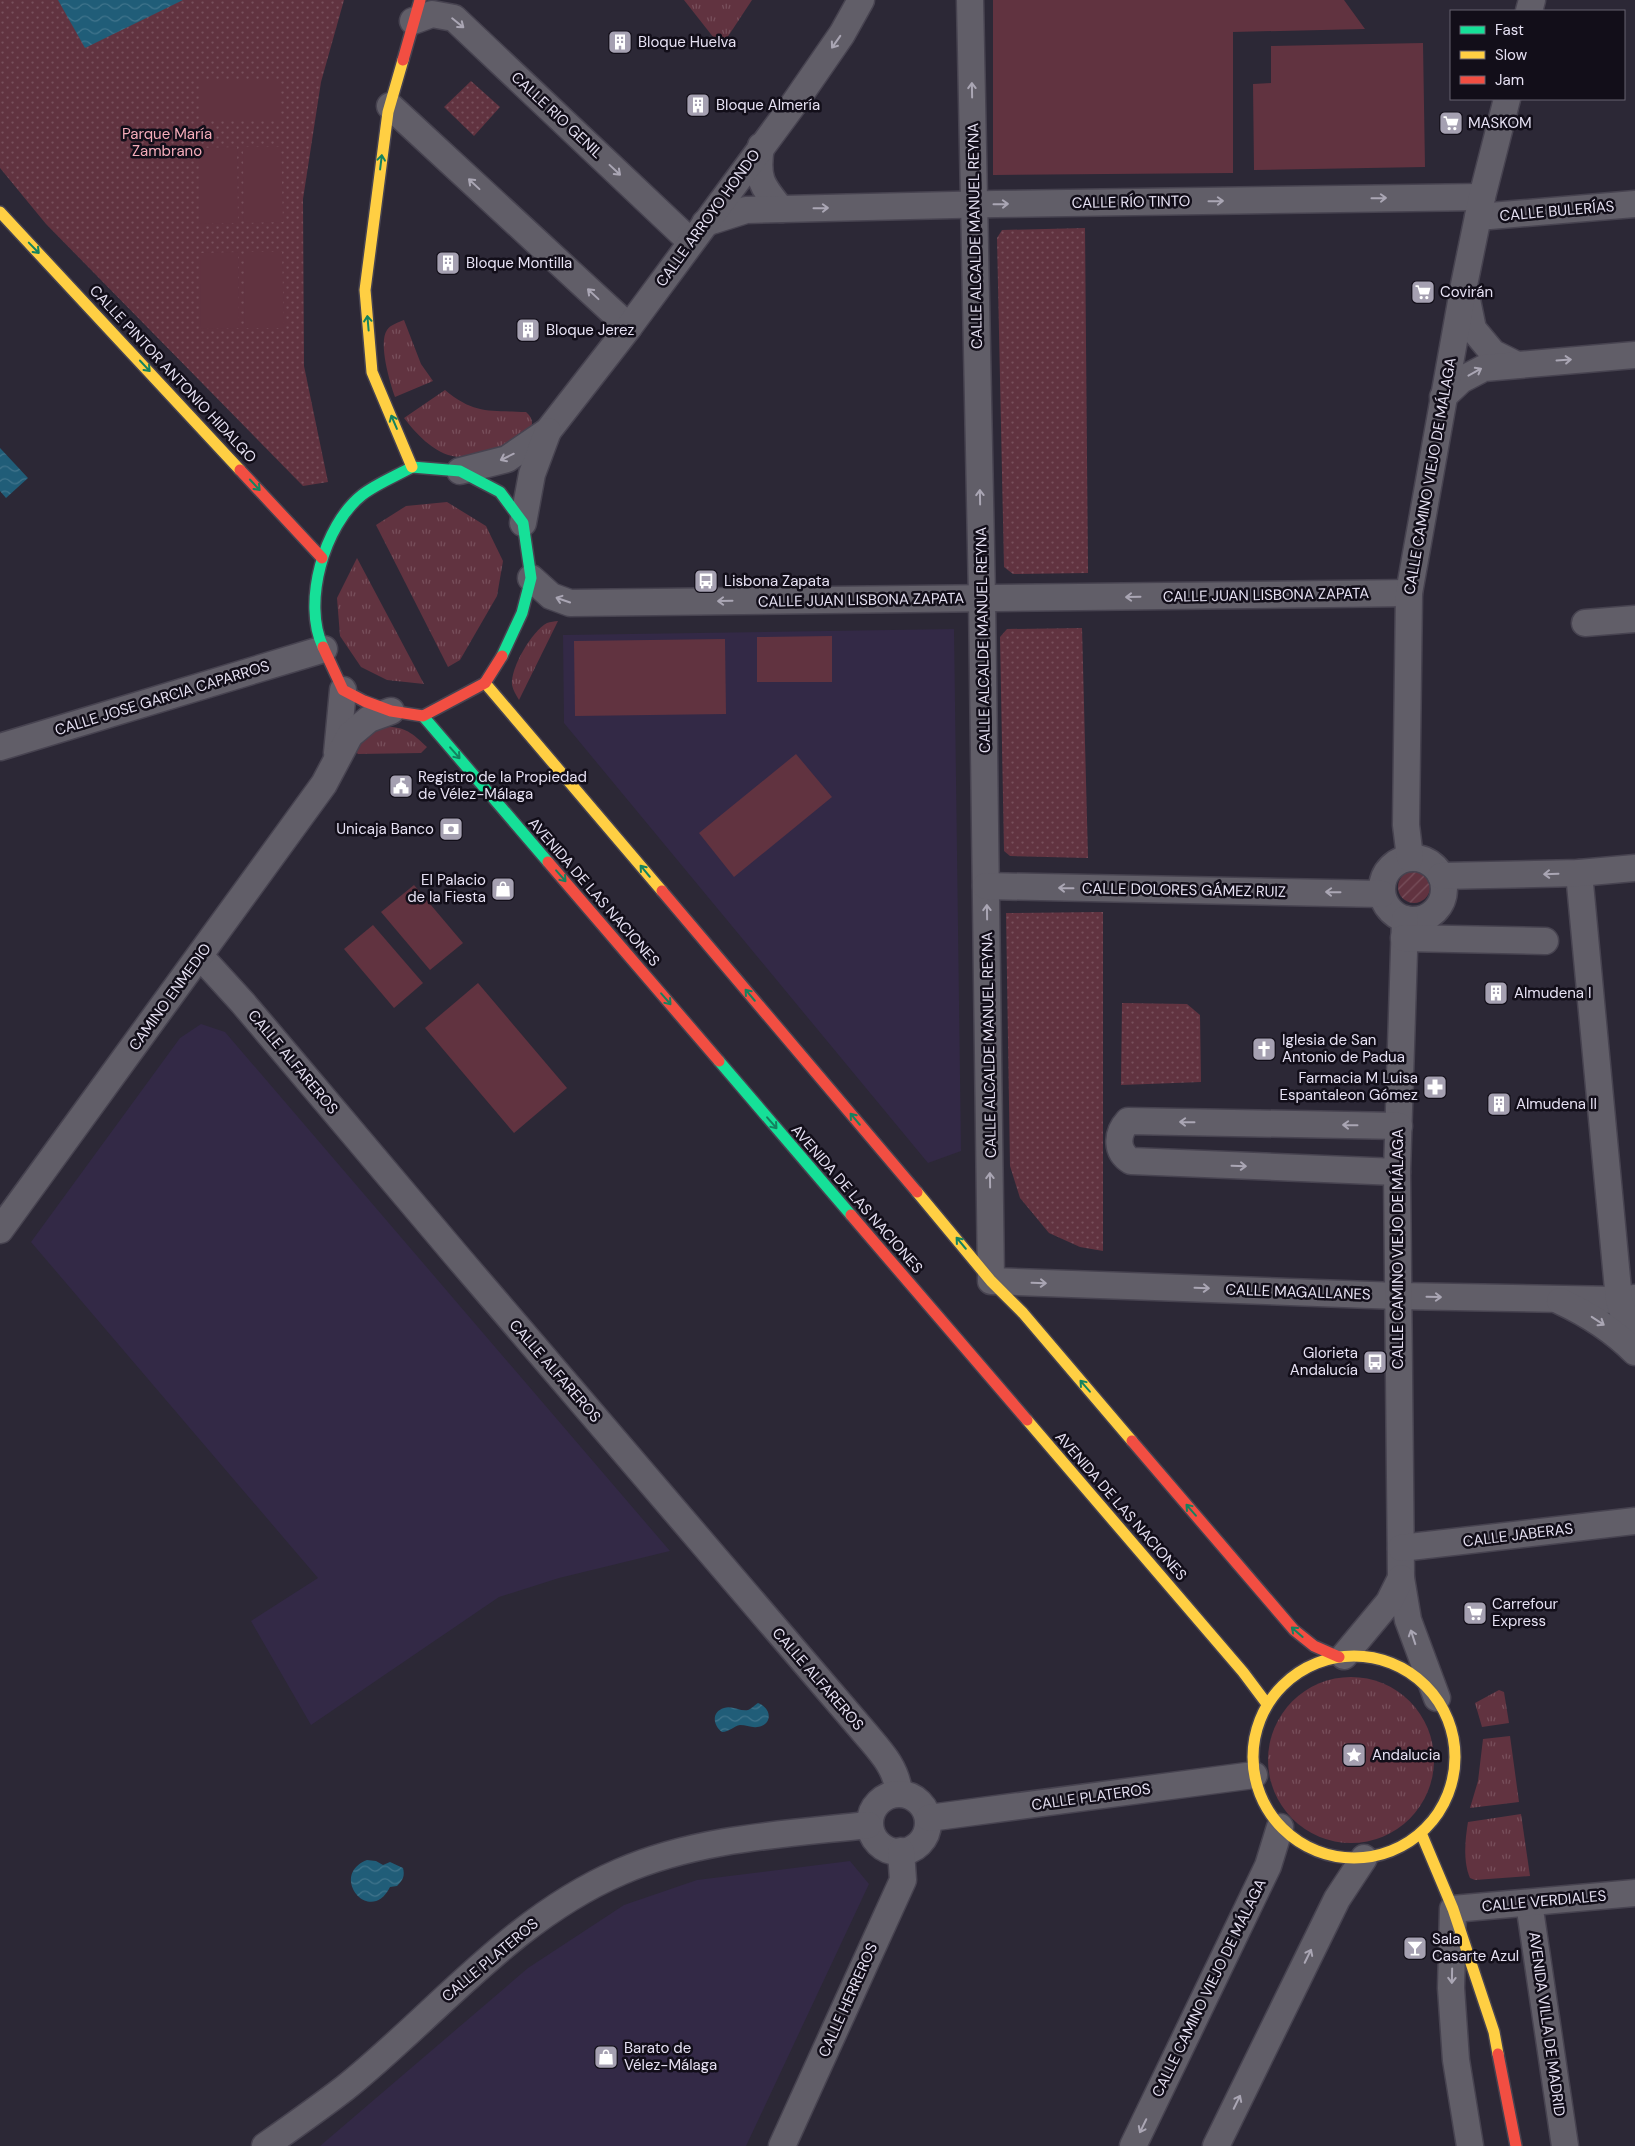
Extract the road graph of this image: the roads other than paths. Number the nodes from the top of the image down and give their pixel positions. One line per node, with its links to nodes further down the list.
1 (861, 0): 6 (street, CALLE ARROYO HONDO, one-way to 6)
2 (970, 0): 7 (street, CALLE ALCALDE MANUEL REYNA, one-way to 2)
3 (417, 11): 5 (street); 12 (street, CALLE RIO GENIL, one-way to 12)
4 (1507, 100): 9 (street, CALLE CAMINO VIEJO DE MÁLAGA)
5 (390, 106): 14 (street, one-way to 5); 19 (street, one-way to 5)
6 (761, 146): 10 (street); 12 (street, CALLE ARROYO HONDO)
7 (974, 204): 9 (street, CALLE RÍO TINTO, one-way to 9); 10 (street, CALLE RÍO TINTO, one-way to 7); 25 (street, CALLE ALCALDE MANUEL REYNA, one-way to 7)
8 (1635, 204): 9 (street, CALLE BULERÍAS)
9 (1480, 207): 13 (street, CALLE CAMINO VIEJO DE MÁLAGA)
10 (781, 209): 12 (street, CALLE RÍO TINTO)
11 (0, 212): 22 (street, CALLE PINTOR ANTONIO HIDALGO, one-way to 22)
12 (698, 232): 14 (street, CALLE ARROYO HONDO)
13 (1464, 285): 16 (street); 17 (street, CALLE CAMINO VIEJO DE MÁLAGA)
14 (629, 326): 18 (street, CALLE ARROYO HONDO)
15 (1635, 355): 16 (street, one-way to 15)
16 (1515, 364): 17 (street, one-way to 16)
17 (1443, 397): 24 (street, CALLE CAMINO VIEJO DE MÁLAGA)
18 (548, 431): 20 (street, CALLE ARROYO HONDO, one-way to 20); 21 (street, CALLE ARROYO HONDO)
19 (412, 467): 20 (street); 22 (street)
20 (460, 472): 21 (street)
21 (524, 523): 23 (street)
22 (322, 558): 28 (street)
23 (531, 578): 25 (street, CALLE JUAN LISBONA ZAPATA, one-way to 23); 29 (street)
24 (1409, 593): 25 (street, CALLE JUAN LISBONA ZAPATA, one-way to 25); 35 (street, CALLE CAMINO VIEJO DE MÁLAGA)
25 (982, 598): 39 (street, CALLE ALCALDE MANUEL REYNA)
26 (1635, 619): 27 (street)
27 (1585, 623)
28 (324, 649): 30 (street); 33 (street, CALLE JOSE GARCIA CAPARROS)
29 (485, 683): 32 (street); 47 (street, one-way to 29)
30 (343, 690): 31 (street); 34 (street, CAMINO ENMEDIO)
31 (391, 712): 32 (street); 34 (street, CAMINO ENMEDIO)
32 (423, 716): 57 (street, AVENIDA DE LAS NACIONES, one-way to 57)
33 (0, 747)
34 (336, 761): 43 (street, CAMINO ENMEDIO)
35 (1410, 858): 38 (street); 40 (street)
36 (1635, 868): 37 (street)
37 (1579, 873): 38 (street, one-way to 38); 50 (street)
38 (1441, 876): 41 (street)
39 (986, 886): 40 (street, CALLE DOLORES GÁMEZ RUIZ, one-way to 39); 47 (street, CALLE ALCALDE MANUEL REYNA, one-way to 39)
40 (1382, 894): 41 (street)
41 (1404, 928): 42 (street); 44 (street, CALLE CAMINO VIEJO DE MÁLAGA)
42 (1545, 941)
43 (200, 956): 46 (street, CAMINO ENMEDIO); 59 (street, CALLE ALFAREROS)
44 (1399, 1126): 45 (street, CALLE CAMINO VIEJO DE MÁLAGA); 45 (street, one-way to 45)
45 (1397, 1172): 48 (street, CALLE CAMINO VIEJO DE MÁLAGA)
46 (0, 1230)
47 (990, 1281): 48 (street, CALLE MAGALLANES, one-way to 48); 55 (street, one-way to 47)
48 (1398, 1296): 49 (street, CALLE MAGALLANES, one-way to 49); 53 (street, CALLE CAMINO VIEJO DE MÁLAGA)
49 (1555, 1299): 50 (street, CALLE MAGALLANES); 51 (street, one-way to 51)
50 (1627, 1299): 51 (street)
51 (1635, 1351)
52 (1635, 1521): 53 (street, CALLE JABERAS)
53 (1401, 1548): 54 (street, CALLE CAMINO VIEJO DE MÁLAGA)
54 (1401, 1578): 55 (street); 56 (street, CALLE CAMINO VIEJO DE MÁLAGA, one-way to 54)
55 (1342, 1656): 56 (street); 57 (street)
56 (1437, 1698): 63 (street)
57 (1267, 1704): 58 (street)
58 (1254, 1775): 60 (street, CALLE PLATEROS); 62 (street)
59 (899, 1792): 60 (street); 61 (street)
60 (929, 1818): 64 (street)
61 (868, 1825): 64 (street); 69 (street, CALLE PLATEROS)
62 (1280, 1827): 65 (street); 71 (street, CALLE CAMINO VIEJO DE MÁLAGA, one-way to 71)
63 (1421, 1833): 65 (street); 68 (street)
64 (901, 1852): 70 (street, CALLE HERREROS)
65 (1364, 1858): 72 (street, one-way to 65)
66 (1635, 1893): 67 (street, CALLE VERDIALES)
67 (1529, 1903): 68 (street, CALLE VERDIALES); 75 (street, AVENIDA VILLA DE MADRID)
68 (1453, 1909): 73 (street, one-way to 73); 74 (street)
69 (265, 2146)
70 (782, 2146)
71 (1134, 2146)
72 (1216, 2146)
73 (1470, 2146)
74 (1516, 2146)
75 (1565, 2146)

